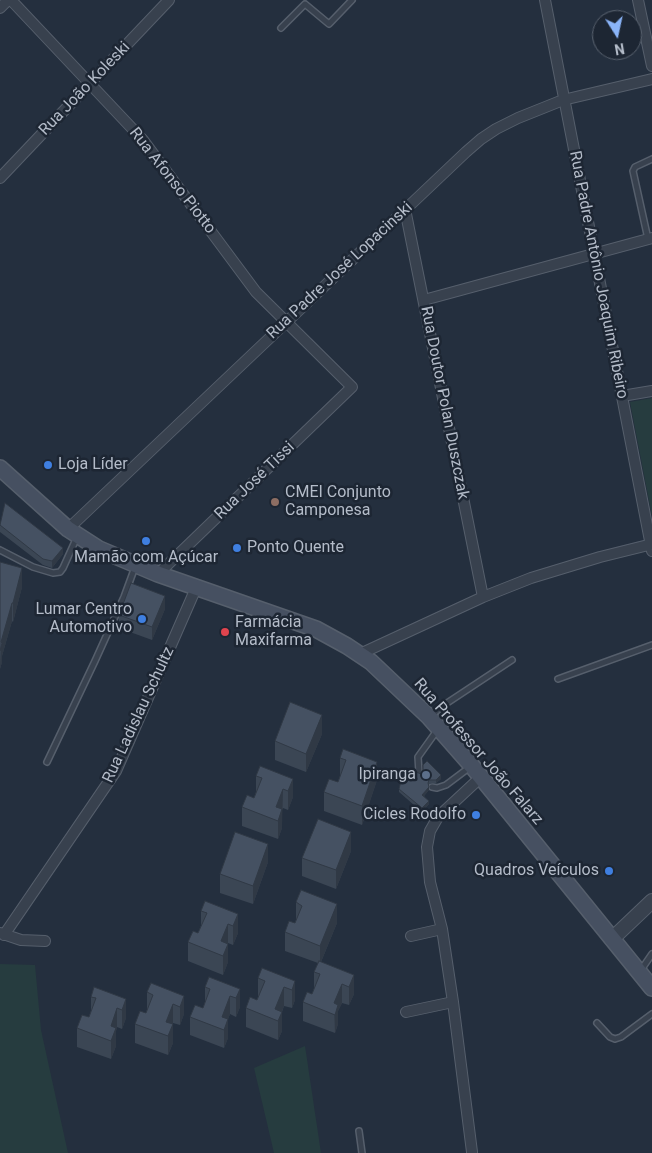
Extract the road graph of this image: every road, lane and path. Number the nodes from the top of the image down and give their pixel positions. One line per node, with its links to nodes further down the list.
1 (9, 0): 6 (street); 10 (street, Rua Afonso Piotto)
2 (169, 0): 10 (street, Rua João Koleski)
3 (352, 0): 7 (lane)
4 (545, 0): 11 (street, Rua Padre Antônio Joaquim Ribeiro)
5 (638, 0): 8 (street)
6 (0, 8)
7 (281, 28)
8 (652, 66)
9 (652, 80): 11 (street, Rua Padre José Lopacinski)
10 (89, 84): 13 (street, Rua João Koleski); 18 (street, Rua Afonso Piotto)
11 (563, 100): 14 (street, Rua Padre José Lopacinski); 16 (street, Rua Padre Antônio Joaquim Ribeiro)
12 (652, 159): 15 (lane)
13 (0, 178)
14 (405, 209): 17 (street, Rua Doutor Polan Duszczak); 18 (street, Rua Padre José Lopacinski)
15 (650, 238): 16 (street)
16 (594, 253): 17 (street); 21 (street, Rua Padre Antônio Joaquim Ribeiro)
17 (424, 300): 29 (street, Rua Doutor Polan Duszczak)
18 (287, 322): 19 (street, Rua Afonso Piotto); 23 (street, Rua Padre José Lopacinski)
19 (352, 387): 27 (street, Rua José Tissi)
20 (652, 391): 21 (street)
21 (622, 396): 24 (street, Rua Padre Antônio Joaquim Ribeiro)
22 (0, 468): 23 (main road, Rua Professor João Falarz)
23 (73, 532): 25 (lane); 26 (main road, Rua Professor João Falarz)
24 (652, 546): 29 (street)
25 (0, 550)
26 (135, 566): 27 (main road, Rua Professor João Falarz); 35 (lane)
27 (158, 574): 28 (main road, Rua Professor João Falarz)
28 (196, 588): 31 (main road, Rua Professor João Falarz); 41 (street, Rua Ladislau Schultz)
29 (483, 597): 31 (street)
30 (652, 645): 33 (lane)
31 (360, 654): 34 (main road, Rua Professor João Falarz)
32 (512, 660): 34 (lane)
33 (558, 679)
34 (433, 723): 36 (main road, Rua Professor João Falarz); 37 (lane)
35 (47, 762)
36 (476, 772): 38 (lane); 40 (street); 43 (main road, Rua Professor João Falarz)
37 (419, 773)
38 (432, 787)
39 (652, 902): 43 (street)
40 (442, 929): 42 (street); 48 (street)
41 (2, 934): 44 (street)
42 (411, 936)
43 (612, 938): 46 (main road, Rua Professor João Falarz)
44 (45, 940)
45 (652, 954): 46 (lane)
46 (640, 973): 47 (main road, Rua Professor João Falarz)
47 (652, 988)
48 (453, 1002): 49 (street); 53 (street)
49 (406, 1012)
50 (652, 1014): 51 (lane)
51 (597, 1023)
52 (359, 1131): 54 (lane)
53 (472, 1152)
54 (362, 1153)

